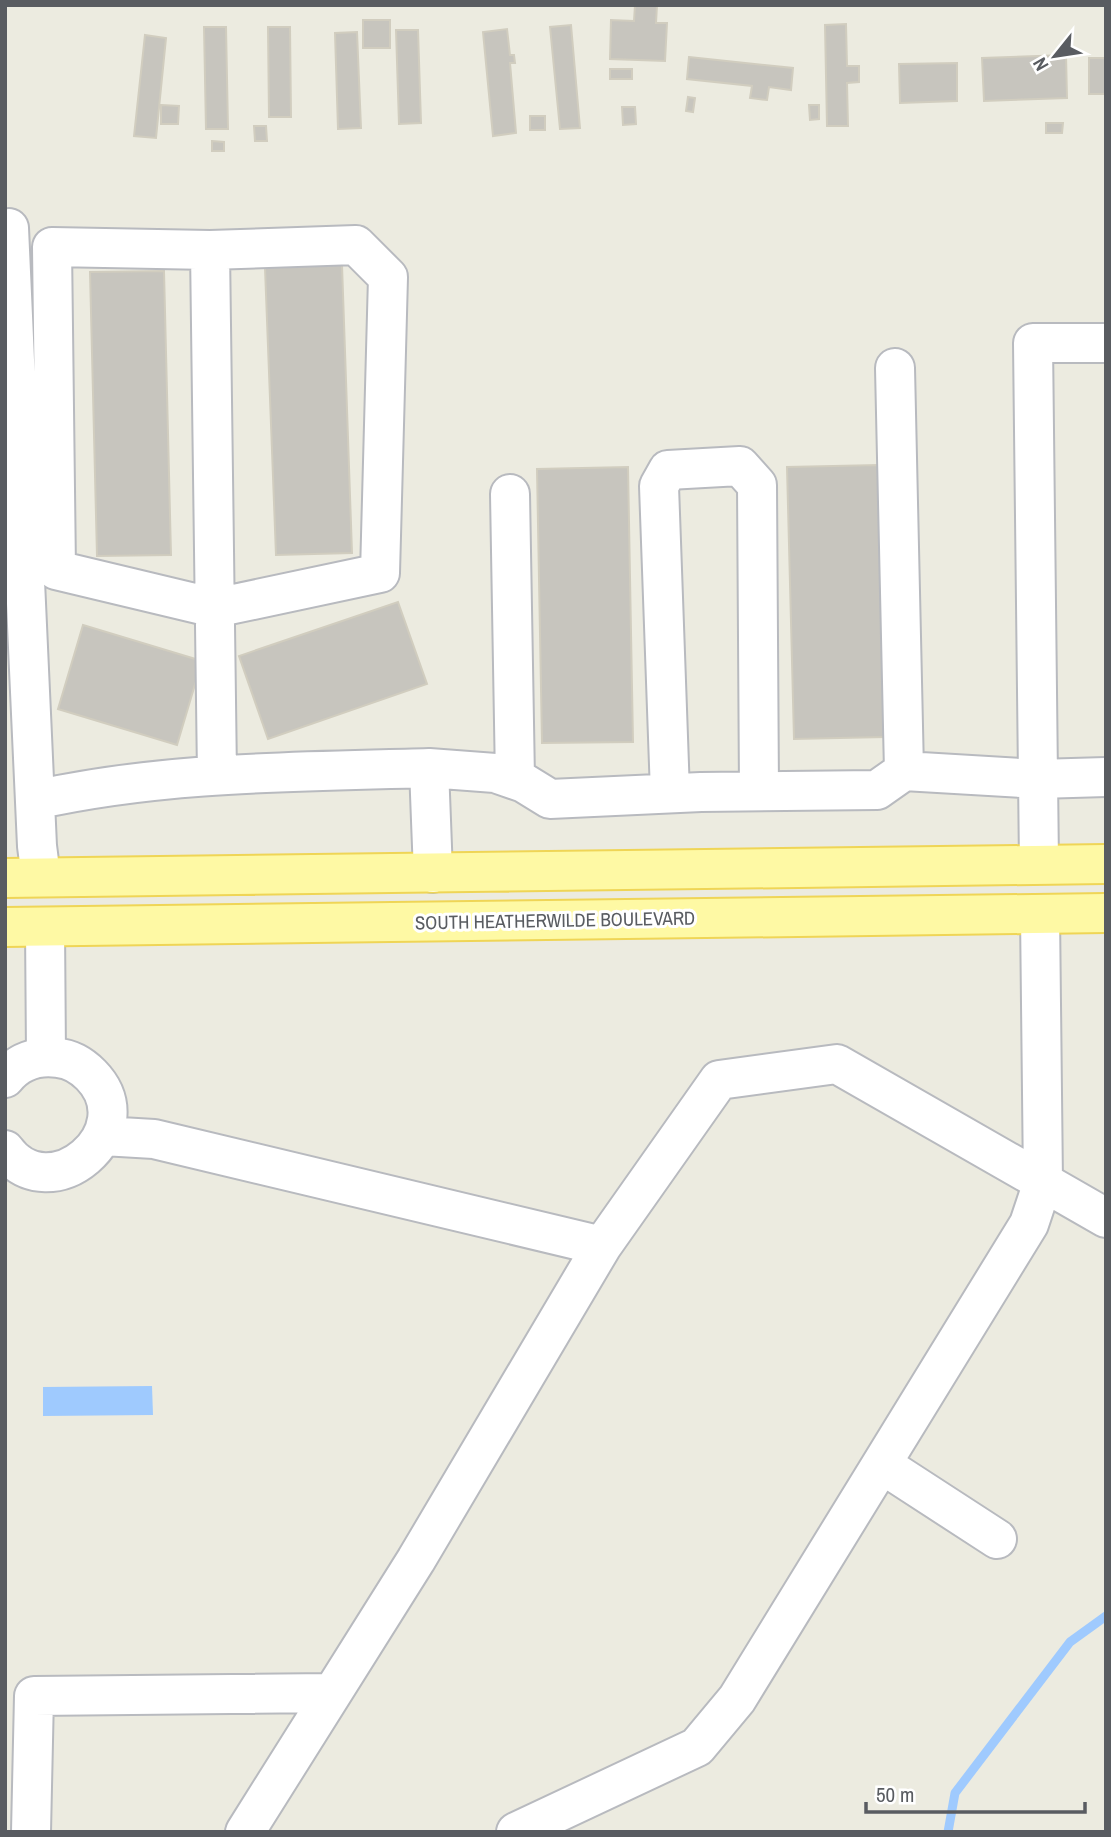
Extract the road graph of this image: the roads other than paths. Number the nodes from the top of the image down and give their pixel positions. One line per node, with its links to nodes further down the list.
1 (5, 229): 15 (street)
2 (210, 250): 6 (street); 6 (street); 6 (street)
3 (1106, 342): 12 (street)
4 (895, 368): 8 (street)
5 (510, 494): 11 (street)
6 (215, 608): 9 (street)
7 (429, 768): 9 (street); 11 (street); 18 (street)
8 (904, 771): 12 (street); 13 (street)
9 (217, 775): 15 (street)
10 (1106, 777): 12 (street)
11 (515, 779): 14 (street)
12 (1038, 779): 16 (street)
13 (759, 791): 14 (street); 14 (street)
14 (670, 793)
15 (35, 800): 19 (street)
16 (1039, 864): 17 (main road); 18 (main road); 21 (main road)
17 (1106, 864)
18 (433, 873): 19 (main road)
19 (23, 877): 23 (main road)
20 (1106, 913): 21 (main road, SOUTH HEATHERWILDE BOULEVARD)
21 (1040, 914): 23 (main road, SOUTH HEATHERWILDE BOULEVARD); 28 (street)
22 (5, 927): 23 (main road, SOUTH HEATHERWILDE BOULEVARD)
23 (45, 927): 24 (street)
24 (47, 1056): 25 (street); 26 (street)
25 (5, 1078)
26 (103, 1136): 27 (street); 30 (street)
27 (5, 1150)
28 (1043, 1182): 29 (street); 30 (street); 31 (street)
29 (1106, 1217)
30 (603, 1246): 33 (street)
31 (883, 1465): 32 (street); 36 (street)
32 (997, 1539)
33 (332, 1693): 34 (street); 35 (street)
34 (31, 1832)
35 (246, 1832)
36 (516, 1832)

